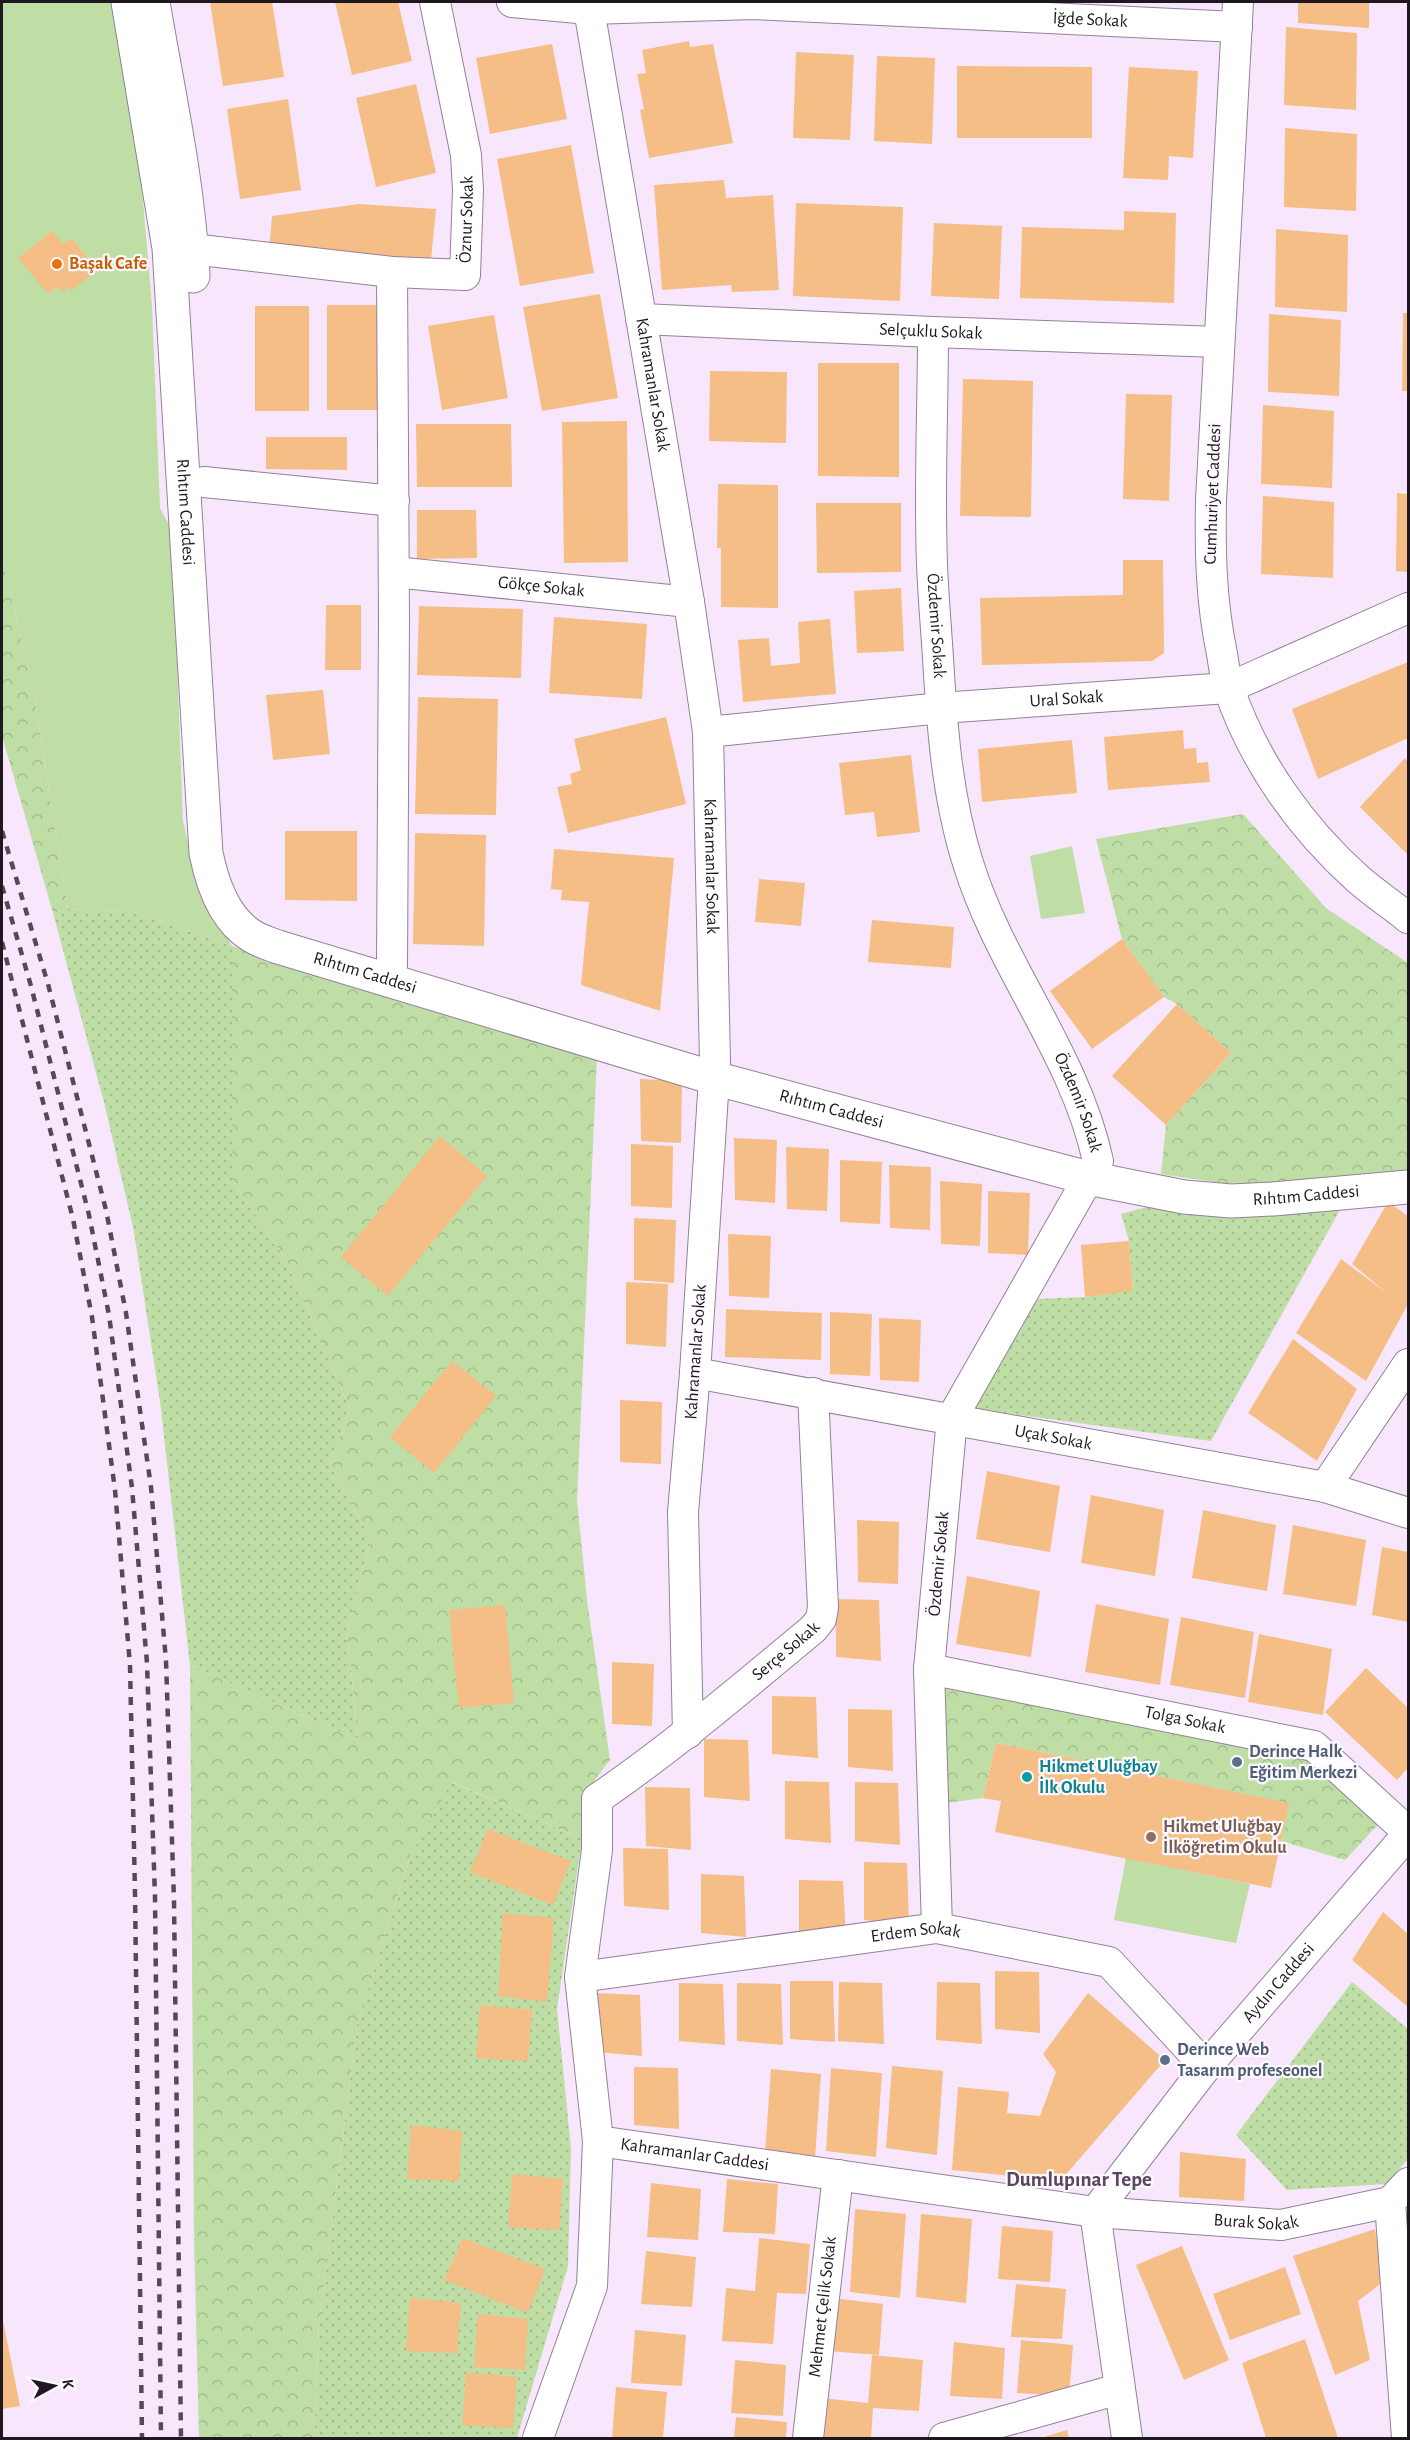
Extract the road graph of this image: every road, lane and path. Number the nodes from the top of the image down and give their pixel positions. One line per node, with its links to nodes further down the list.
1 (128, 2): 23 (main road, Rıhtım Caddesi)
2 (153, 2): 8 (main road, Rıhtım Caddesi)
3 (435, 2): 9 (street, Öznur Sokak)
4 (512, 2): 6 (street, İğde Sokak)
5 (753, 3): 6 (street, İğde Sokak); 7 (street, İğde Sokak)
6 (589, 9): 10 (street, Kahramanlar Sokak)
7 (1238, 14): 12 (street, Cumhuriyet Caddesi)
8 (192, 249): 9 (street, Öznur Sokak); 13 (main road, Rıhtım Caddesi)
9 (393, 272): 14 (street)
10 (641, 319): 11 (street, Selçuklu Sokak); 16 (street, Kahramanlar Sokak)
11 (933, 332): 12 (street, Selçuklu Sokak); 19 (street, Özdemir Sokak)
12 (1219, 342): 18 (street, Cumhuriyet Caddesi)
13 (204, 482): 14 (street); 22 (main road, Rıhtım Caddesi)
14 (394, 501): 15 (street)
15 (394, 572): 16 (street, Gökçe Sokak); 22 (street)
16 (689, 602): 20 (street, Kahramanlar Sokak)
17 (1408, 608): 18 (street, Ural Sokak)
18 (1228, 688): 19 (street, Ural Sokak); 21 (street, Cumhuriyet Caddesi)
19 (941, 708): 20 (street, Ural Sokak); 24 (street, Özdemir Sokak)
20 (708, 732): 23 (street, Kahramanlar Sokak)
21 (1408, 918)
22 (392, 966): 23 (main road, Rıhtım Caddesi)
23 (714, 1071): 24 (main road, Rıhtım Caddesi); 28 (street, Kahramanlar Sokak)
24 (1093, 1169): 25 (main road, Rıhtım Caddesi); 26 (main road, Rıhtım Caddesi); 30 (street, Özdemir Sokak)
25 (1408, 1171)
26 (1408, 1187)
27 (1408, 1364): 31 (street)
28 (695, 1373): 29 (street, Uçak Sokak); 34 (street, Kahramanlar Sokak)
29 (813, 1393): 30 (street, Uçak Sokak); 34 (street, Serçe Sokak)
30 (952, 1418): 31 (street, Uçak Sokak); 33 (street, Özdemir Sokak)
31 (1325, 1487): 32 (street, Uçak Sokak)
32 (1408, 1513)
33 (929, 1670): 35 (street, Tolga Sokak); 36 (street, Özdemir Sokak)
34 (688, 1733): 37 (street, Serçe Sokak)
35 (1408, 1833): 38 (street, Aydın Caddesi)
36 (937, 1928): 37 (street, Erdem Sokak); 38 (street, Erdem Sokak)
37 (580, 1977): 39 (street)
38 (1206, 2067): 42 (street, Aydın Caddesi)
39 (598, 2141): 40 (street, Kahramanlar Caddesi); 44 (street, Kahramanlar Caddesi)
40 (838, 2175): 42 (street, Kahramanlar Caddesi); 45 (street, Mehmet Çelik Sokak)
41 (1399, 2192): 42 (street, Burak Sokak); 48 (street)
42 (1095, 2212): 43 (street)
43 (1119, 2390): 46 (street); 47 (street)
44 (538, 2439)
45 (808, 2439)
46 (944, 2439)
47 (1127, 2439)
48 (1407, 2439)

